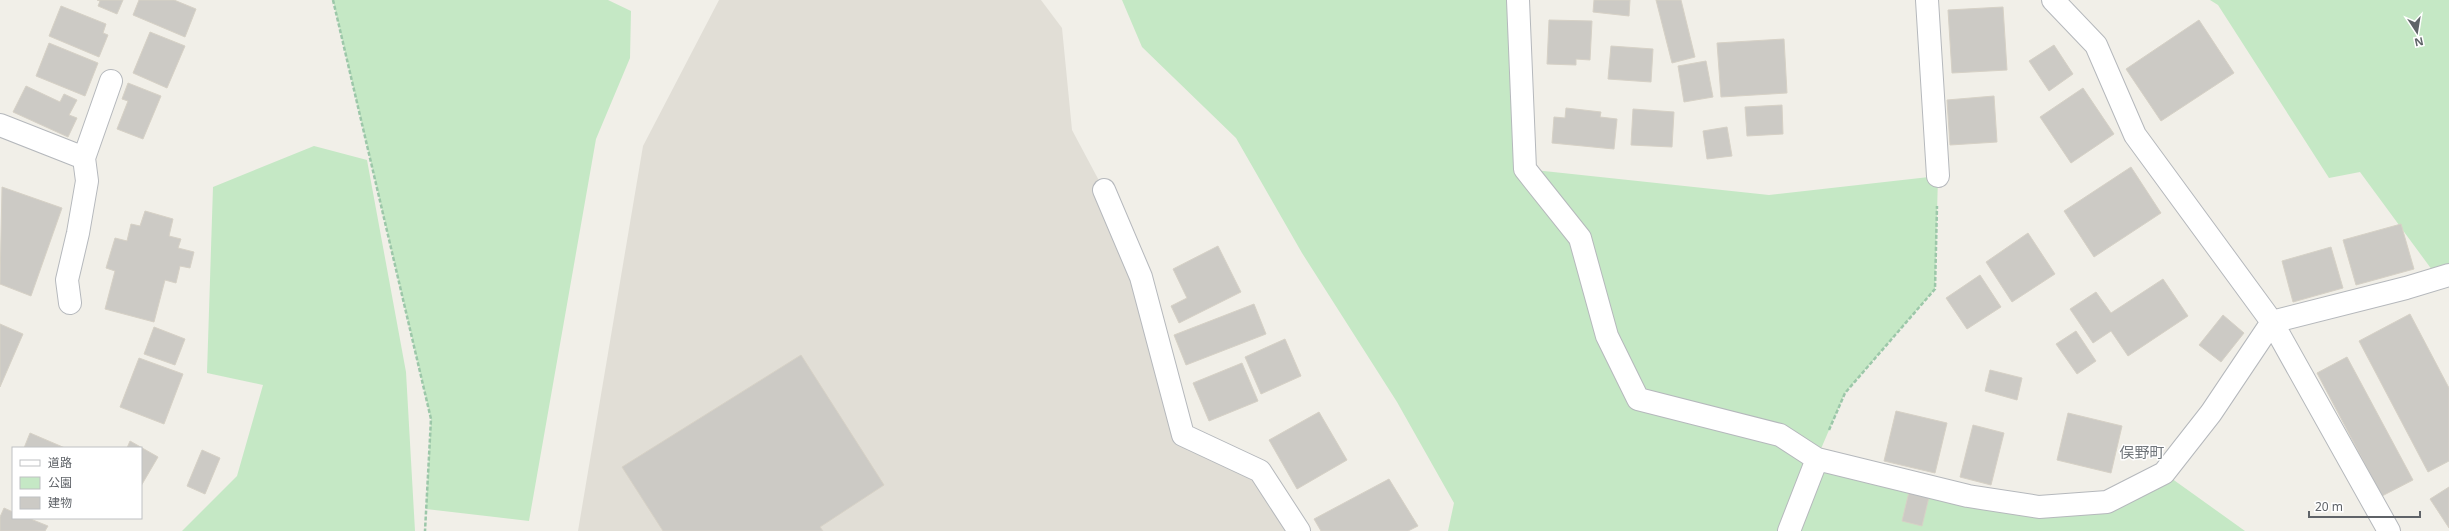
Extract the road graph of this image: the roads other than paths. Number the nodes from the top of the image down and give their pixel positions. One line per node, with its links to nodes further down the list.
1 (1518, 0): 12 (street)
2 (1927, 0): 7 (street)
3 (2053, 0): 11 (street)
4 (111, 81): 6 (street)
5 (0, 126): 6 (street)
6 (84, 158): 10 (street)
7 (1938, 176)
8 (1104, 190): 13 (street)
9 (2449, 275): 11 (street)
10 (70, 303)
11 (2272, 322): 12 (street); 15 (street)
12 (1817, 458): 14 (street)
13 (1299, 531)
14 (1789, 531)
15 (2389, 531)

